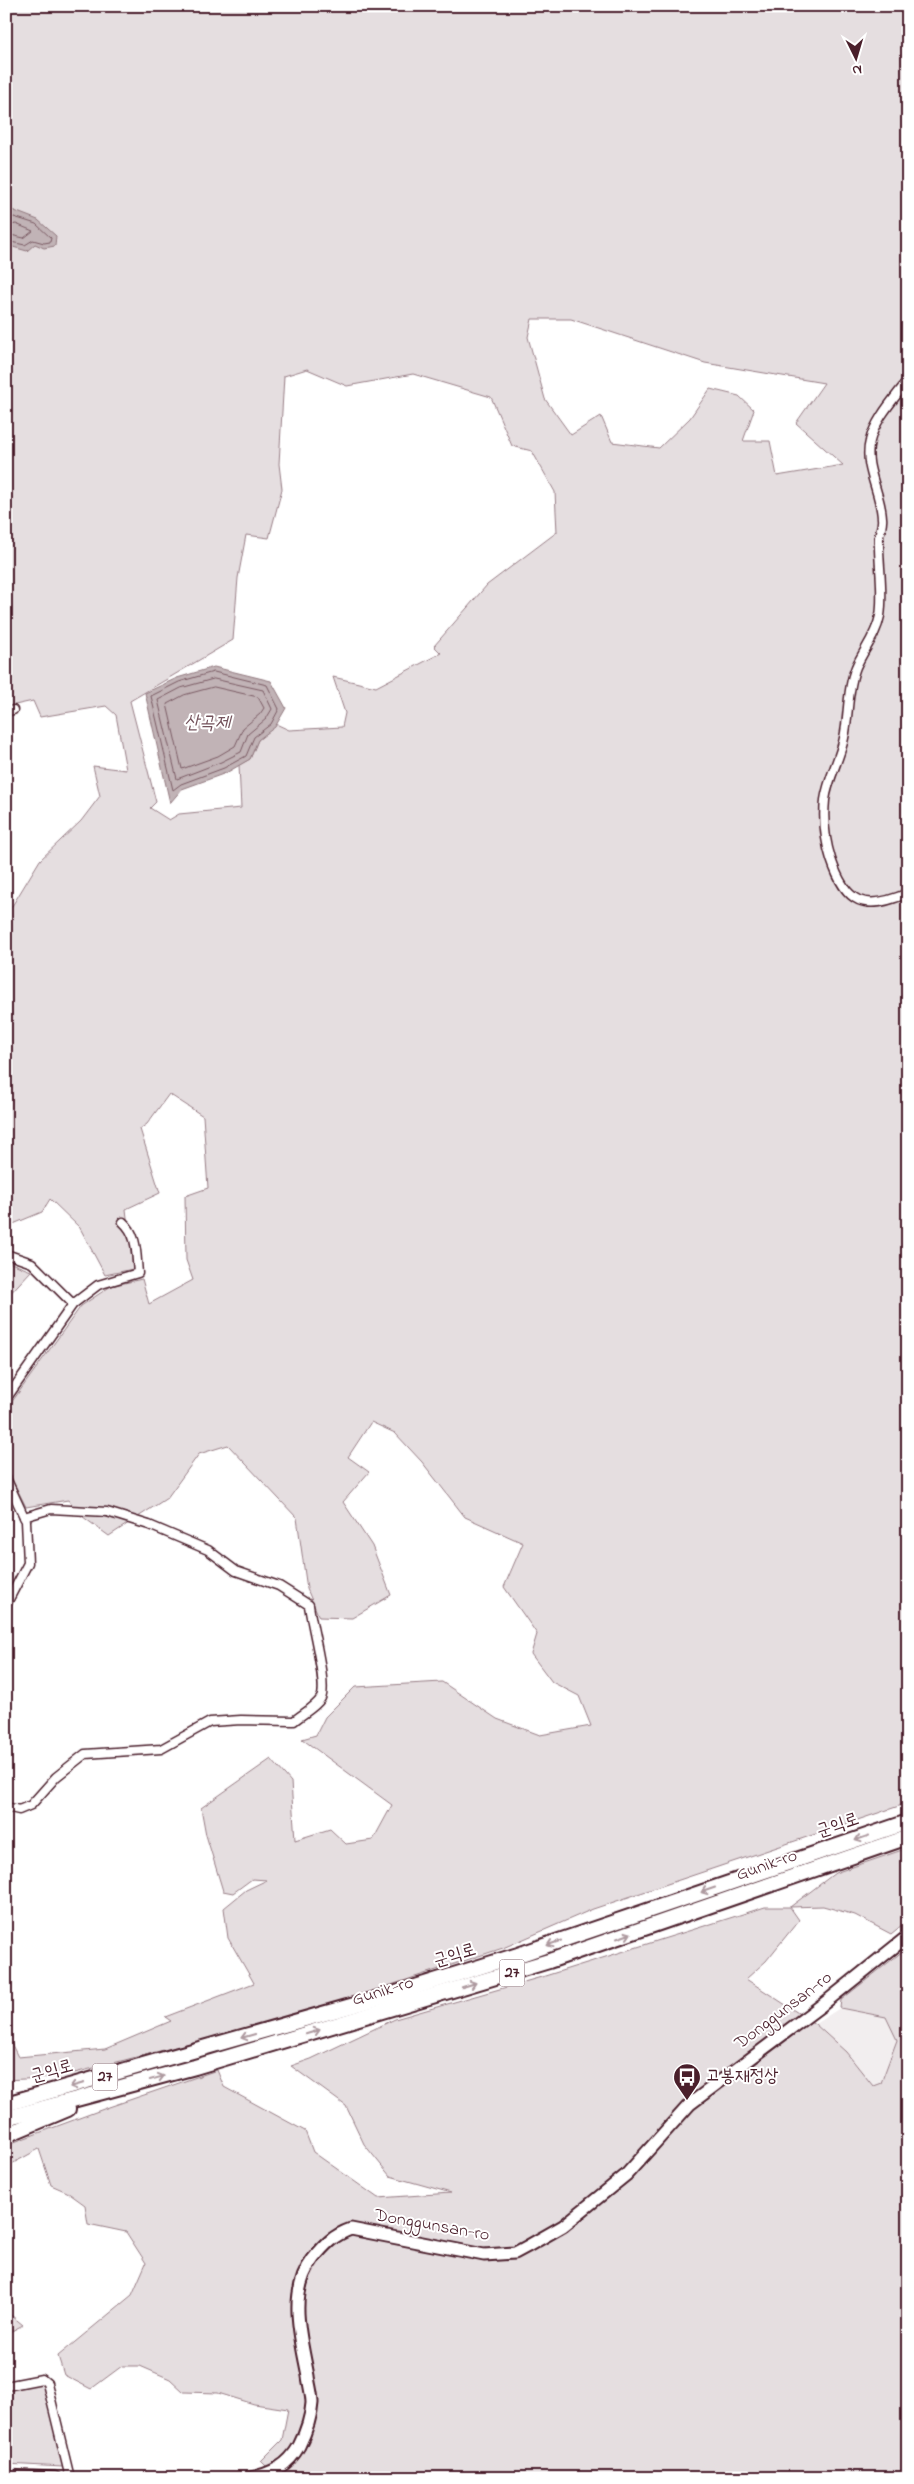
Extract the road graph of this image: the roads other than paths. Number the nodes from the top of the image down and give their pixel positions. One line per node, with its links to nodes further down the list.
1 (908, 380): 2 (street)
2 (908, 893)
3 (123, 1222): 5 (street)
4 (6, 1254): 5 (street)
5 (73, 1304): 6 (street)
6 (6, 1399)
7 (6, 1478): 8 (street)
8 (24, 1517): 9 (street); 10 (street)
9 (6, 1605)
10 (6, 1807)
11 (908, 1822): 15 (highway, 군익로 / 27, one-way to 15)
12 (908, 1837): 14 (highway, Gunik-ro / 27, one-way to 12)
13 (908, 1936): 24 (street, Donggunsan-ro)
14 (110, 2090): 18 (highway, Gunik-ro / 27); 19 (highway)
15 (51, 2092): 16 (highway); 17 (highway, 군익로 / 27)
16 (6, 2096)
17 (6, 2104)
18 (6, 2118)
19 (6, 2135)
20 (6, 2386): 23 (street)
21 (6, 2476): 22 (street)
22 (55, 2478)
23 (70, 2478)
24 (250, 2478)

